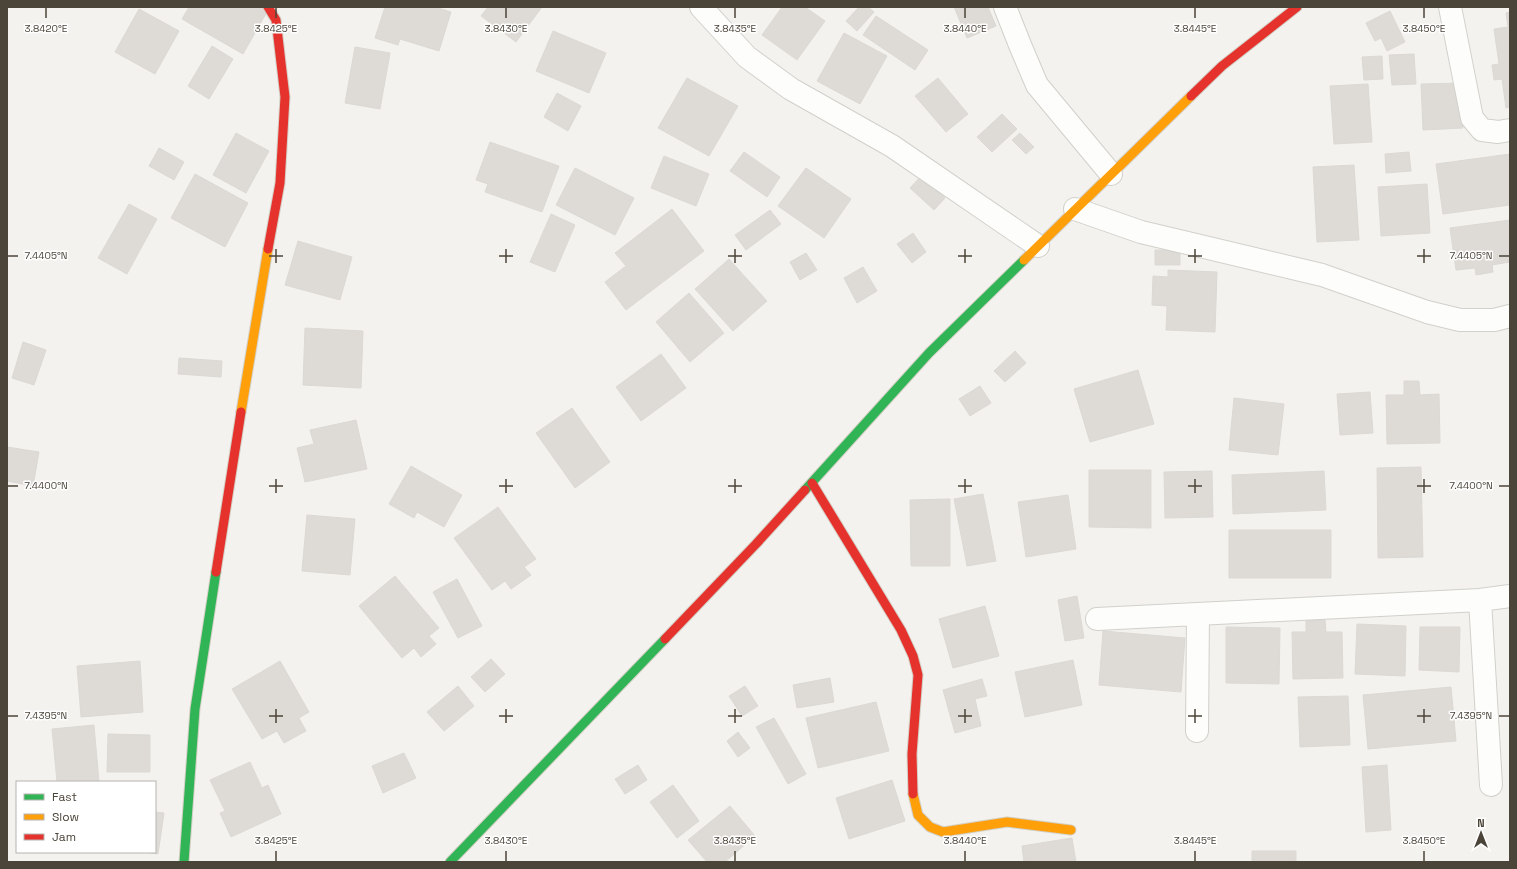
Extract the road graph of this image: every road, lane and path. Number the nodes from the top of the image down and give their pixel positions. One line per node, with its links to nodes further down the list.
1 (268, 7): 19 (street)
2 (701, 7): 9 (street)
3 (1006, 7): 7 (street)
4 (1297, 7): 7 (street)
5 (1450, 7): 6 (street)
6 (1510, 130)
7 (1111, 174): 8 (street)
8 (1075, 209): 9 (street); 10 (street)
9 (1038, 246): 11 (street)
10 (1510, 316)
11 (812, 482): 18 (street); 20 (street)
12 (1510, 596): 13 (street)
13 (1480, 600): 14 (street); 17 (street)
14 (1198, 614): 15 (street); 16 (street)
15 (1097, 619)
16 (1197, 731)
17 (1491, 785)
18 (1070, 830)
19 (184, 862)
20 (450, 862)

